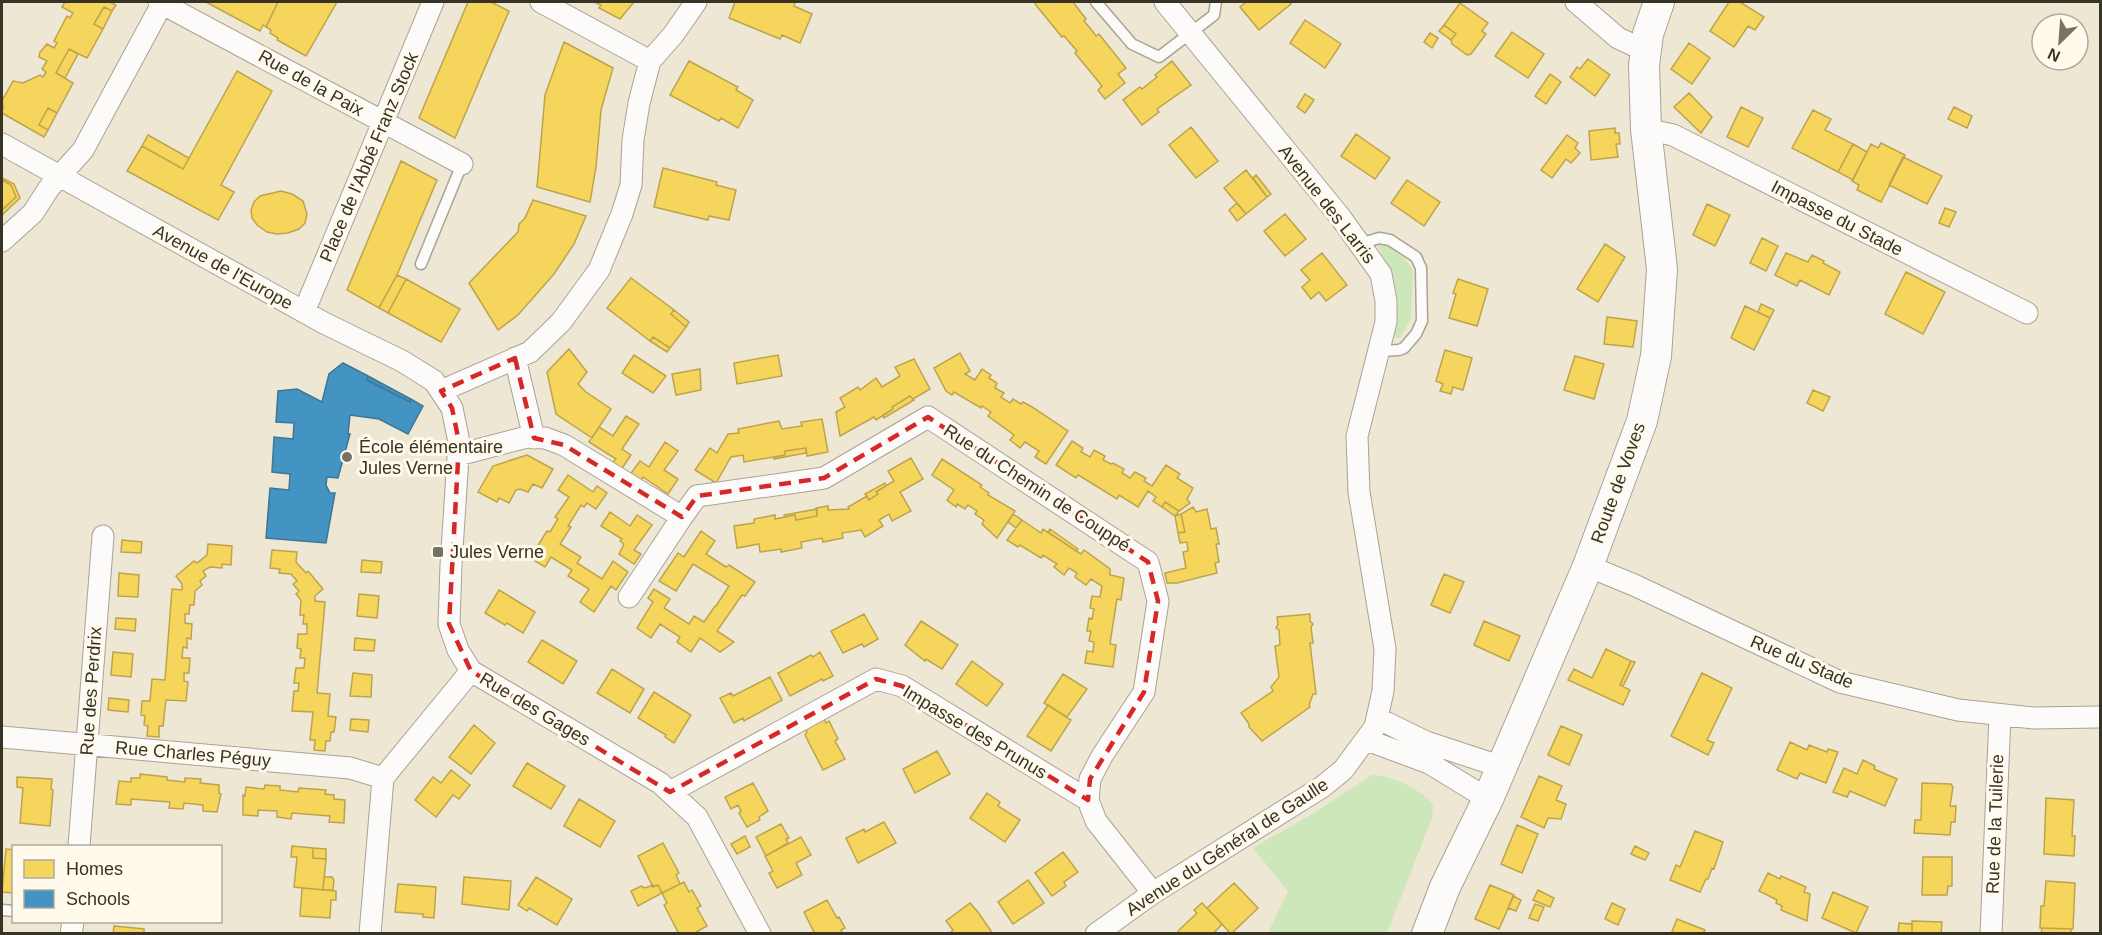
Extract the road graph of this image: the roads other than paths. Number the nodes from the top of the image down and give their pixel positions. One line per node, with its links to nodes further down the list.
1 (161, 2): 13 (street, Rue de la Paix); 17 (street)
2 (434, 2): 13 (street, Place de l'Abbé Franz Stock)
3 (541, 2): 12 (street)
4 (696, 2): 12 (street)
5 (1096, 2): 10 (lane)
6 (1165, 2): 10 (street, Avenue des Larris)
7 (1216, 2): 10 (lane)
8 (1575, 2): 11 (street)
9 (1659, 2): 11 (street, Route de Voves)
10 (1191, 34): 19 (street, Avenue des Larris)
11 (1646, 51): 14 (street, Route de Voves)
12 (650, 62): 24 (street)
13 (383, 122): 16 (street, Rue de la Paix); 21 (street, Place de l'Abbé Franz Stock)
14 (1646, 129): 22 (street, Impasse du Stade); 30 (street, Route de Voves)
15 (2, 144): 17 (street, Avenue de l'Europe)
16 (462, 165): 20 (lane)
17 (60, 176): 18 (street); 21 (street, Avenue de l'Europe)
18 (2, 241)
19 (1360, 244): 23 (street, Avenue des Larris); 23 (lane)
20 (421, 264)
21 (304, 312): 25 (street, Avenue de l'Europe)
22 (2027, 313)
23 (1378, 351): 35 (street, Avenue des Larris)
24 (515, 358): 25 (street); 26 (street)
25 (441, 391): 27 (street, Rue des Gages)
26 (534, 438): 27 (street); 28 (street)
27 (458, 455): 32 (street, Rue des Gages)
28 (682, 517): 31 (street); 42 (street, Rue du Chemin de Couppé)
29 (103, 536): 37 (street, Rue des Perdrix)
30 (1588, 566): 33 (street, Rue du Stade); 38 (street, Route de Voves)
31 (629, 597)
32 (471, 671): 39 (street); 40 (street, Rue des Gages)
33 (2000, 715): 34 (street, Rue du Stade); 49 (street, Rue de la Tuilerie)
34 (2100, 717)
35 (1373, 728): 38 (street); 41 (street); 44 (street, Avenue du Général de Gaulle)
36 (2, 737): 37 (street, Rue Charles Péguy)
37 (87, 745): 39 (street, Rue Charles Péguy); 43 (street, Rue des Perdrix)
38 (1502, 766): 41 (street, Route de Voves)
39 (383, 778): 45 (street)
40 (670, 792): 42 (street, Impasse des Prunus); 46 (street, Rue des Gages)
41 (1488, 799): 48 (street, Route de Voves)
42 (1088, 800): 44 (street)
43 (79, 845)
44 (1152, 893): 47 (street, Avenue du Général de Gaulle)
45 (369, 933)
46 (760, 933)
47 (1096, 933)
48 (1427, 933)
49 (1991, 933)

